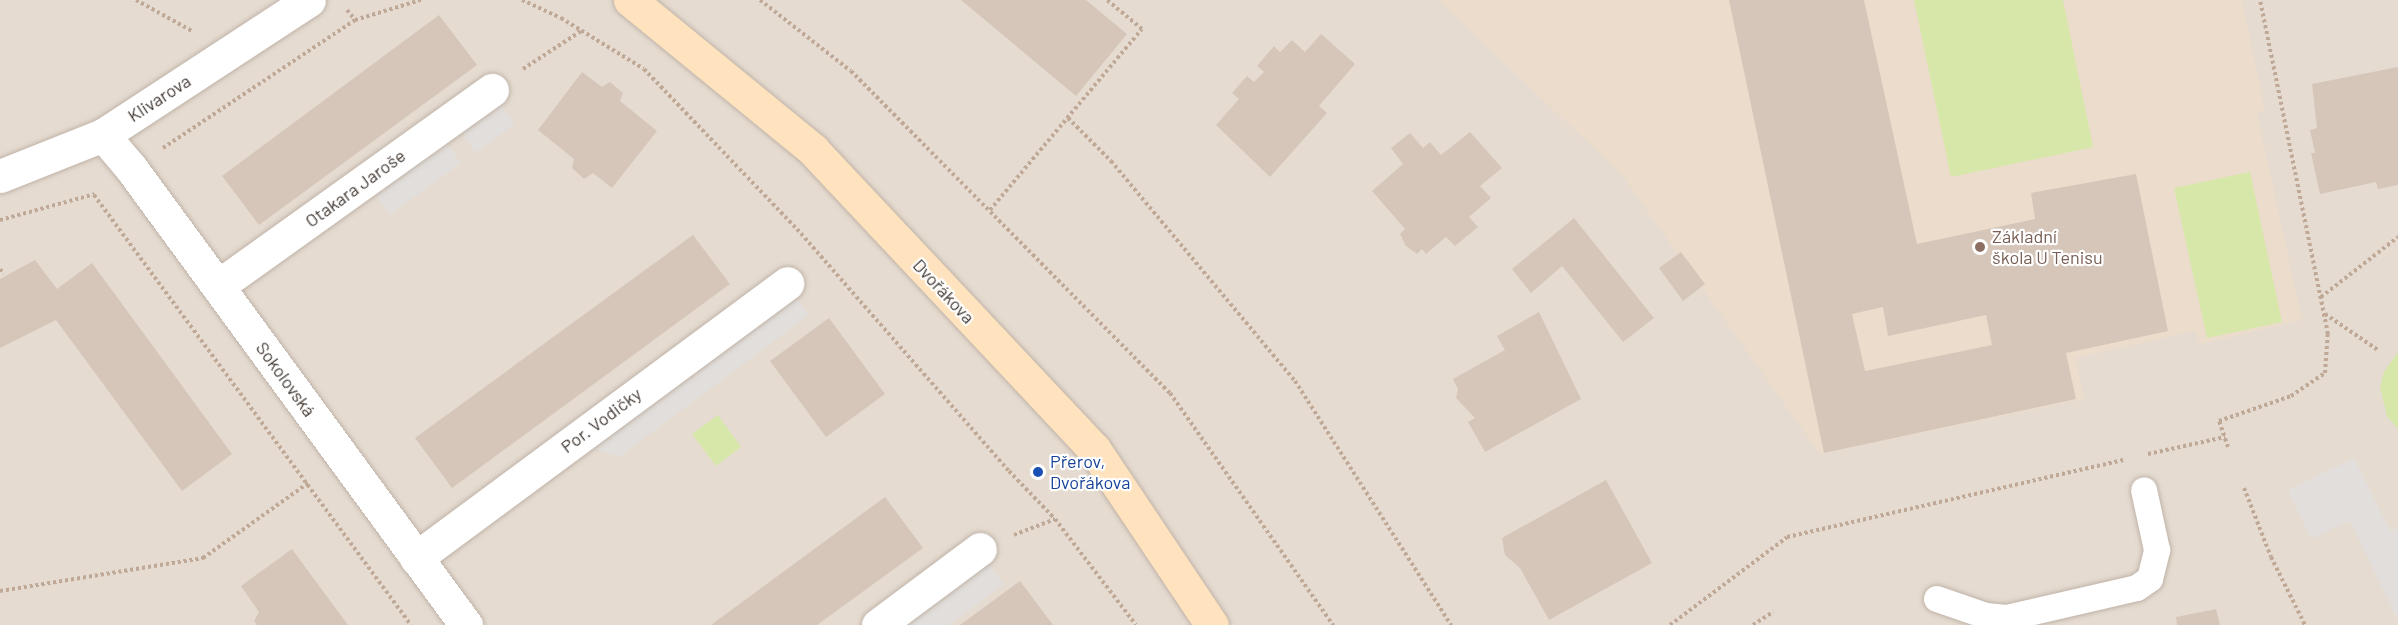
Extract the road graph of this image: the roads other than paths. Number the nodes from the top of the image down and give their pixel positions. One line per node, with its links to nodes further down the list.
1 (630, 0): 14 (main road, Dvořákova)
2 (324, 1): 4 (street, Klivarova)
3 (492, 90): 7 (street, Otakara Jaroše)
4 (103, 135): 5 (street, Klivarova); 7 (street, Sokolovská)
5 (0, 176)
6 (787, 282): 10 (street, Por. Vodičky)
7 (218, 286): 10 (street, Sokolovská)
8 (2144, 490): 11 (lane)
9 (980, 549): 13 (street)
10 (416, 558): 12 (street, Sokolovská)
11 (1937, 599)
12 (466, 625)
13 (878, 625)
14 (1212, 625)

